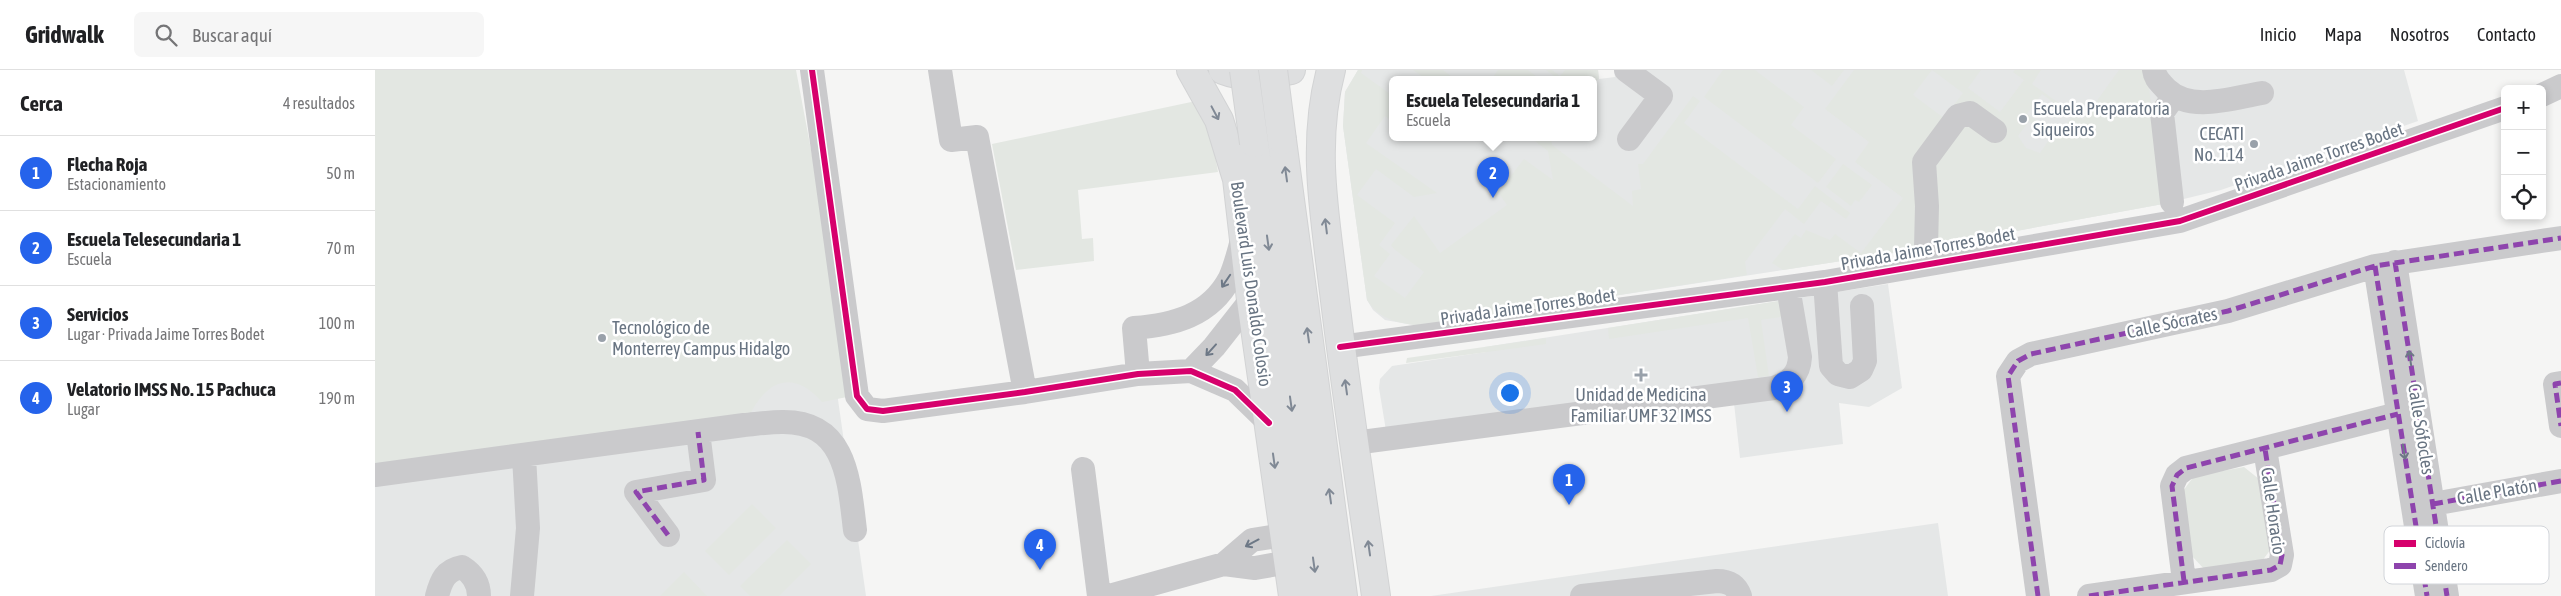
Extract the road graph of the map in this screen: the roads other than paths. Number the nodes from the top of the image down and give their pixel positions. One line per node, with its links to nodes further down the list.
1 (812, 70): 31 (street)
2 (940, 70): 31 (street)
3 (1191, 70): 17 (main road, Boulevard Luis Donaldo Colosio, one-way to 17)
4 (1223, 70): 7 (main road)
5 (1244, 70): 58 (main road, Boulevard Luis Donaldo Colosio, one-way to 58, bridge)
6 (1273, 70): 59 (main road, one-way to 6, bridge)
7 (1291, 70)
8 (1331, 70): 16 (main road)
9 (1626, 70): 15 (street)
10 (2154, 70): 12 (street)
11 (2263, 93): 12 (street)
12 (2174, 96): 18 (street)
13 (2501, 109): 21 (street, Privada Jaime Torres Bodet)
14 (1995, 131): 21 (street)
15 (1629, 139)
16 (1319, 167): 17 (main road); 27 (main road, one-way to 16)
17 (1237, 179): 19 (main road, Boulevard Luis Donaldo Colosio)
18 (2172, 202)
19 (1243, 237): 25 (main road, Boulevard Luis Donaldo Colosio); 29 (street, one-way to 29)
20 (2561, 238): 22 (street, Calle Sócrates)
21 (1928, 264): 23 (street, Privada Jaime Torres Bodet)
22 (2385, 264): 32 (street, Calle Sófocles); 43 (street, Calle Sófocles, one-way to 22); 63 (street, Calle Sócrates)
23 (1825, 282): 24 (street, Privada Jaime Torres Bodet); 26 (street)
24 (1788, 287): 27 (street, Privada Jaime Torres Bodet); 36 (street)
25 (1251, 300): 28 (street, one-way to 28); 33 (main road, Boulevard Luis Donaldo Colosio)
26 (1862, 306)
27 (1340, 347): 36 (main road, one-way to 27)
28 (1191, 371): 29 (street); 33 (street)
29 (1138, 374): 31 (street)
30 (2561, 383): 34 (street)
31 (1025, 392)
32 (2398, 414): 37 (street, Calle Horacio); 44 (street, Calle Sófocles, one-way to 44)
33 (1269, 422): 48 (main road, Boulevard Luis Donaldo Colosio, one-way to 48)
34 (2561, 426)
35 (698, 432): 38 (street); 46 (street); 47 (street)
36 (1354, 443): 60 (main road, one-way to 36)
37 (2265, 449): 51 (street, Calle Horacio); 51 (street, Calle Horacio)
38 (524, 456): 40 (street); 54 (street)
39 (1083, 469): 55 (street)
40 (384, 474): 42 (street)
41 (2561, 481): 43 (street, Calle Platón)
42 (375, 493)
43 (2433, 504): 45 (street, Calle Sófocles)
44 (2416, 526)
45 (2436, 526)
46 (855, 530)
47 (668, 535)
48 (1285, 535): 49 (main road, Boulevard Luis Donaldo Colosio); 50 (street, one-way to 50)
49 (1289, 562): 50 (street); 57 (main road, Boulevard Luis Donaldo Colosio)
50 (1224, 564): 56 (street)
51 (2184, 581): 64 (street, Calle Horacio)
52 (437, 596): 53 (street)
53 (479, 596)
54 (522, 596)
55 (1099, 596)
56 (1109, 596)
57 (1293, 596)
58 (1318, 596)
59 (1343, 596)
60 (1376, 596)
61 (1583, 596): 62 (street)
62 (1740, 596)
63 (2038, 596)
64 (2089, 596)

